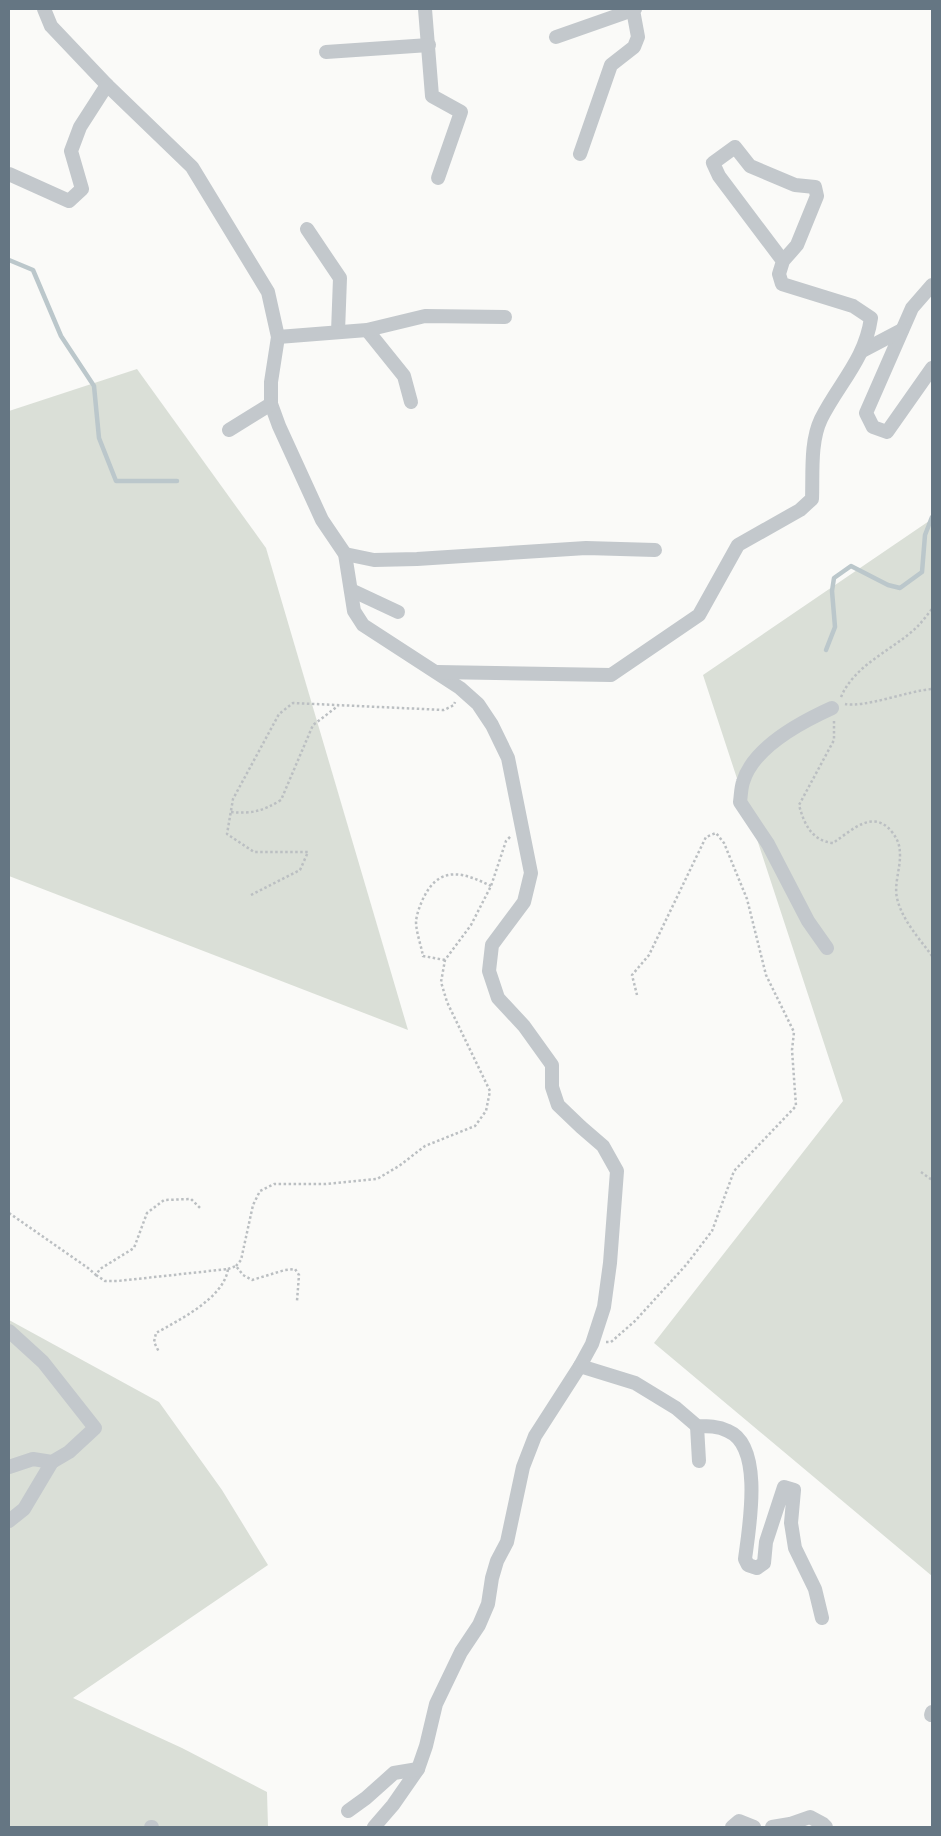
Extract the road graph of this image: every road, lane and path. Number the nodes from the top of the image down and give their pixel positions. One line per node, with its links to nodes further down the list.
1 (44, 9): 7 (lane)
2 (425, 9): 5 (lane)
3 (634, 9): 4 (lane); 8 (lane)
4 (556, 37)
5 (429, 45): 6 (lane); 10 (lane)
6 (326, 52)
7 (107, 85): 9 (lane); 18 (lane)
8 (580, 154)
9 (9, 174)
10 (438, 178)
11 (307, 229): 17 (lane)
12 (783, 261): 12 (lane); 19 (lane)
13 (932, 285): 16 (lane)
14 (505, 317): 15 (lane)
15 (367, 330): 17 (lane); 21 (lane)
16 (902, 330): 19 (lane); 20 (lane)
17 (338, 332): 18 (lane)
18 (278, 337): 22 (lane)
19 (862, 351): 29 (lane)
20 (932, 368)
21 (411, 402)
22 (271, 404): 23 (lane); 25 (lane)
23 (229, 430)
24 (655, 550): 25 (lane)
25 (345, 554): 26 (lane)
26 (351, 590): 28 (lane); 29 (lane)
27 (932, 609): 31 (path)
28 (398, 612)
29 (435, 672): 30 (lane)
30 (460, 688): 32 (path); 35 (lane)
31 (932, 689)
32 (339, 705): 34 (path); 34 (path)
33 (832, 708): 38 (lane); 39 (path)
34 (231, 812): 37 (path)
35 (522, 824): 36 (path); 51 (lane)
36 (491, 886): 40 (path); 40 (path)
37 (251, 895)
38 (827, 948)
39 (932, 956)
40 (445, 960): 46 (path)
41 (637, 995): 51 (path)
42 (921, 1172): 43 (path)
43 (932, 1180)
44 (201, 1209): 48 (path)
45 (9, 1213): 48 (path)
46 (236, 1266): 47 (path); 49 (path)
47 (228, 1269): 48 (path); 52 (path)
48 (96, 1275)
49 (297, 1301)
50 (9, 1331): 56 (lane)
51 (592, 1344): 53 (lane)
52 (159, 1352)
53 (580, 1366): 54 (lane); 60 (lane)
54 (697, 1426): 55 (lane); 59 (lane)
55 (699, 1461)
56 (52, 1462): 57 (lane); 58 (lane)
57 (9, 1467)
58 (9, 1521)
59 (822, 1618)
60 (418, 1769): 61 (lane); 62 (lane)
61 (348, 1811)
62 (374, 1827)
63 (732, 1827): 64 (lane)
64 (754, 1827)
65 (772, 1827): 66 (lane)
66 (826, 1827)

